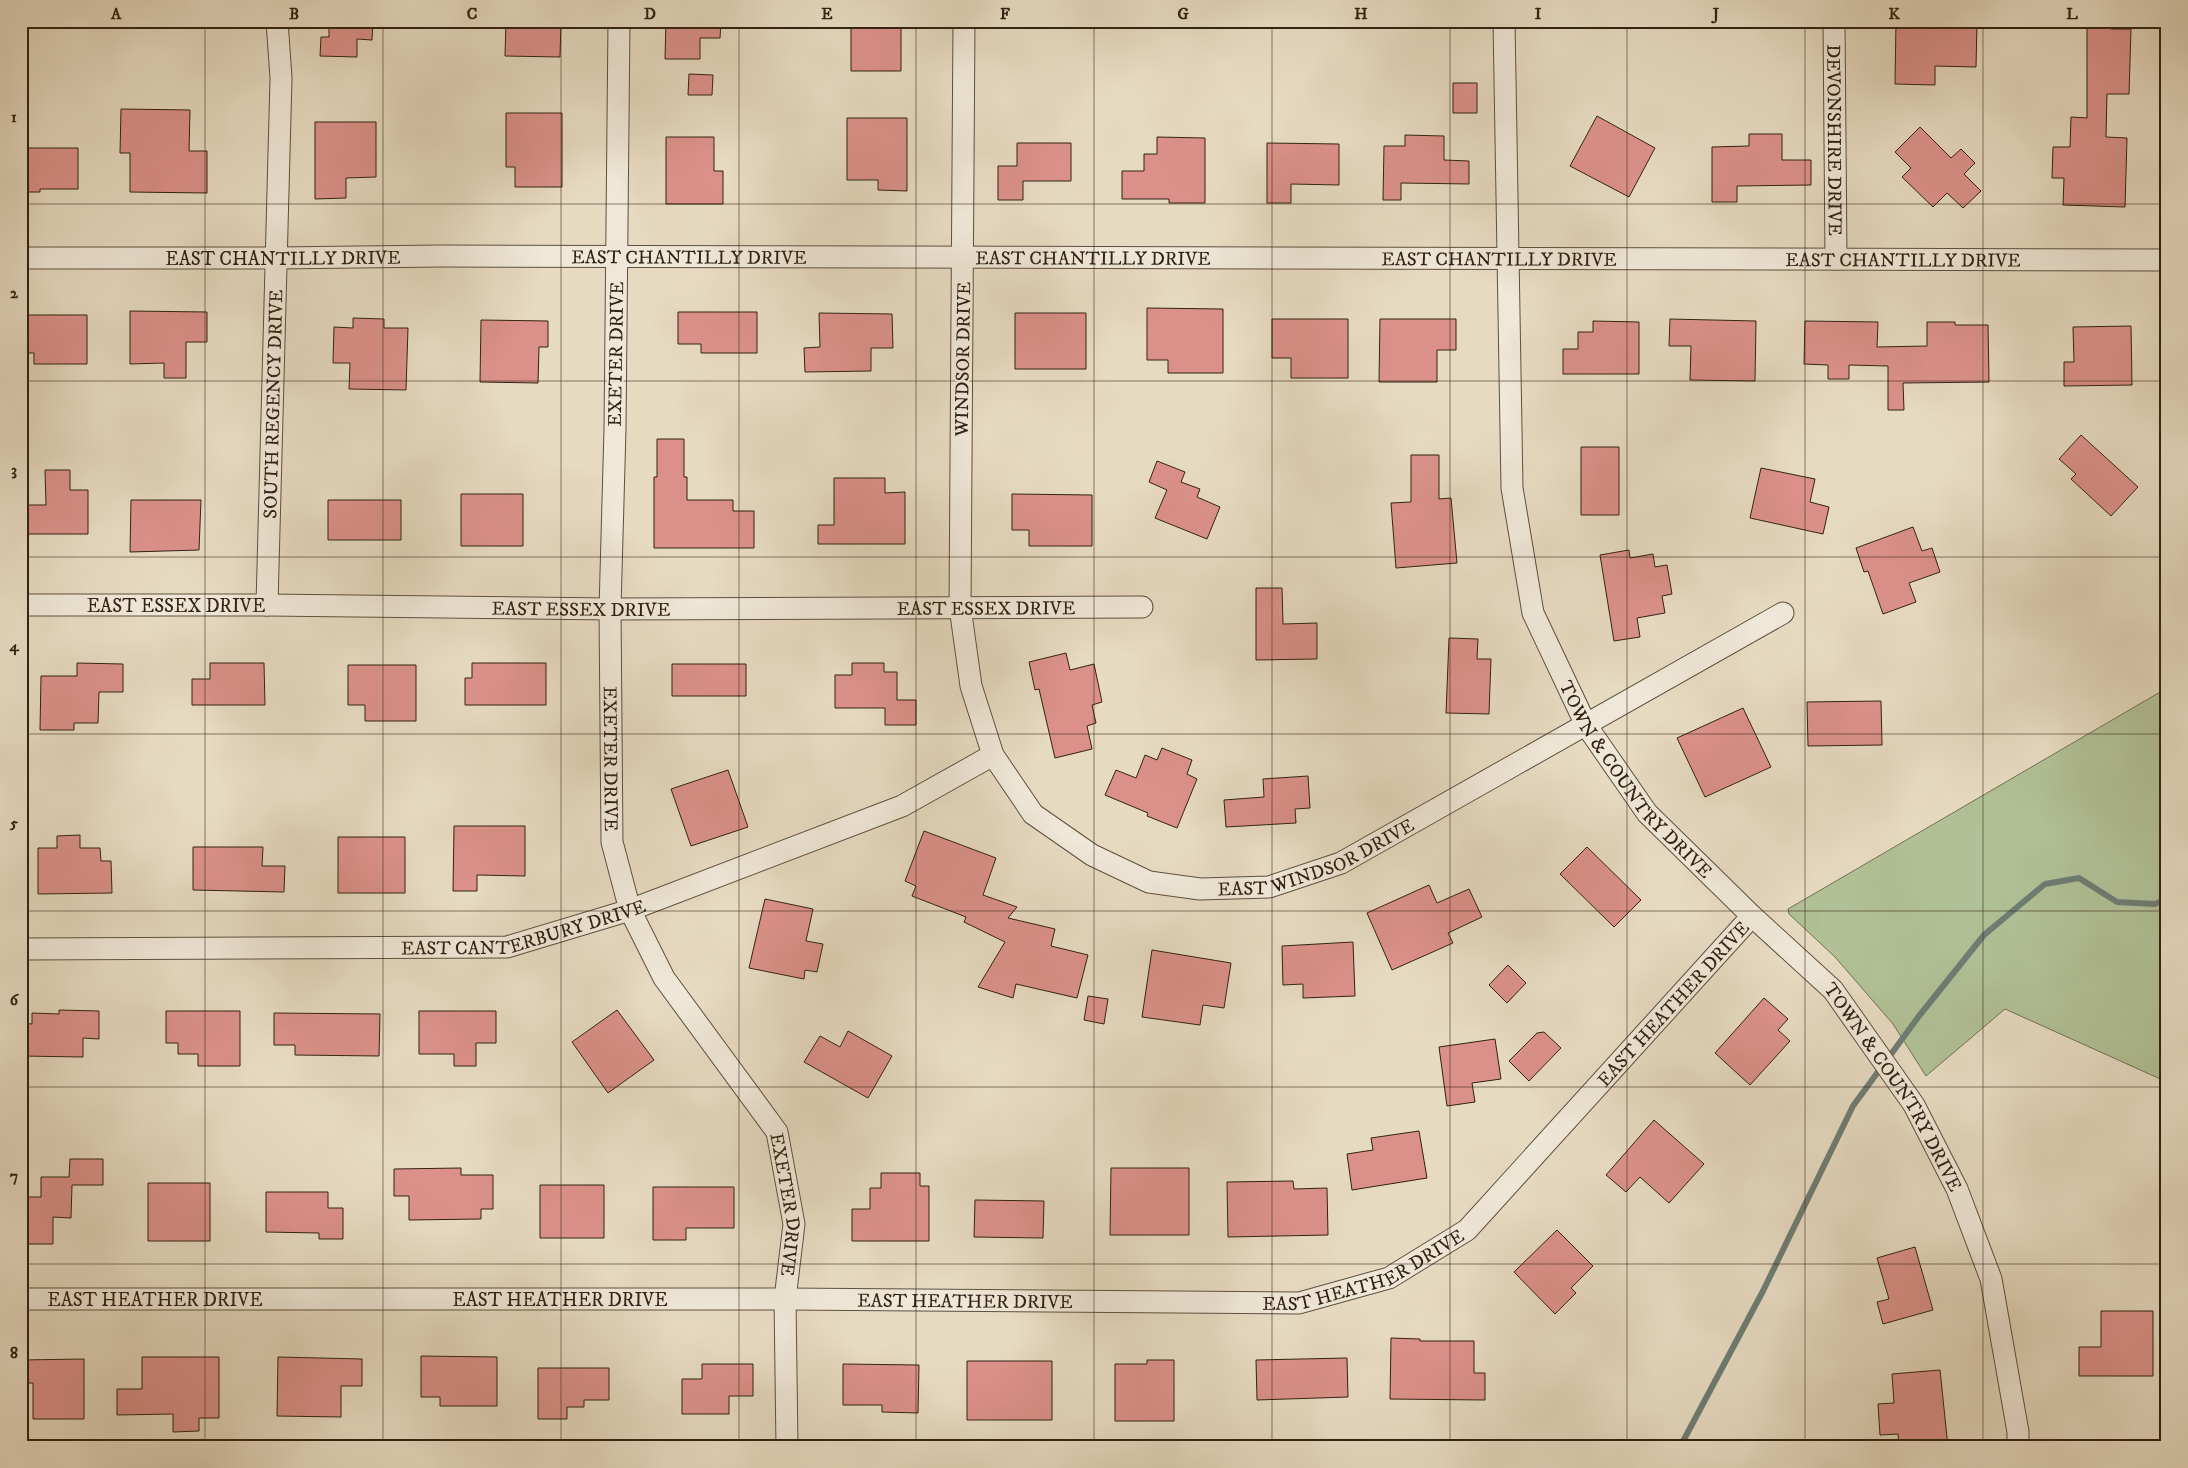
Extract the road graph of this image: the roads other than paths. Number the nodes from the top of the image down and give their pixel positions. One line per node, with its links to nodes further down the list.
1 (277, 21): 8 (street, SOUTH REGENCY DRIVE)
2 (618, 21): 6 (street, EXETER DRIVE)
3 (964, 21): 9 (street, WINDSOR DRIVE)
4 (1504, 21): 10 (street, TOWN & COUNTRY DRIVE)
5 (1834, 21): 11 (street, DEVONSHIRE DRIVE)
6 (616, 256): 8 (street, EAST CHANTILLY DRIVE); 9 (street, EAST CHANTILLY DRIVE); 17 (street, EXETER DRIVE)
7 (21, 258): 8 (street, EAST CHANTILLY DRIVE)
8 (276, 258): 14 (street, SOUTH REGENCY DRIVE)
9 (963, 258): 10 (street, EAST CHANTILLY DRIVE); 15 (street, WINDSOR DRIVE)
10 (1507, 258): 11 (street, EAST CHANTILLY DRIVE); 19 (street, TOWN & COUNTRY DRIVE)
11 (1836, 259): 12 (street, EAST CHANTILLY DRIVE)
12 (2167, 260)
13 (21, 605): 14 (street, EAST ESSEX DRIVE)
14 (267, 605): 17 (street, EAST ESSEX DRIVE)
15 (960, 607): 16 (street, EAST ESSEX DRIVE); 17 (street, EAST ESSEX DRIVE); 20 (street, EAST WINDSOR DRIVE)
16 (1142, 607)
17 (610, 610): 21 (street, EXETER DRIVE)
18 (1783, 612): 19 (street, EAST WINDSOR DRIVE)
19 (1586, 725): 20 (street, EAST WINDSOR DRIVE); 22 (street, TOWN & COUNTRY DRIVE)
20 (993, 755): 21 (street, EAST CANTERBURY DRIVE)
21 (630, 910): 23 (street, EAST CANTERBURY DRIVE); 25 (street, EXETER DRIVE)
22 (1752, 916): 25 (street, EAST HEATHER DRIVE); 27 (street, TOWN & COUNTRY DRIVE)
23 (21, 949)
24 (21, 1299): 25 (street, EAST HEATHER DRIVE)
25 (785, 1299): 26 (street, EXETER DRIVE)
26 (787, 1447)
27 (2018, 1447)

